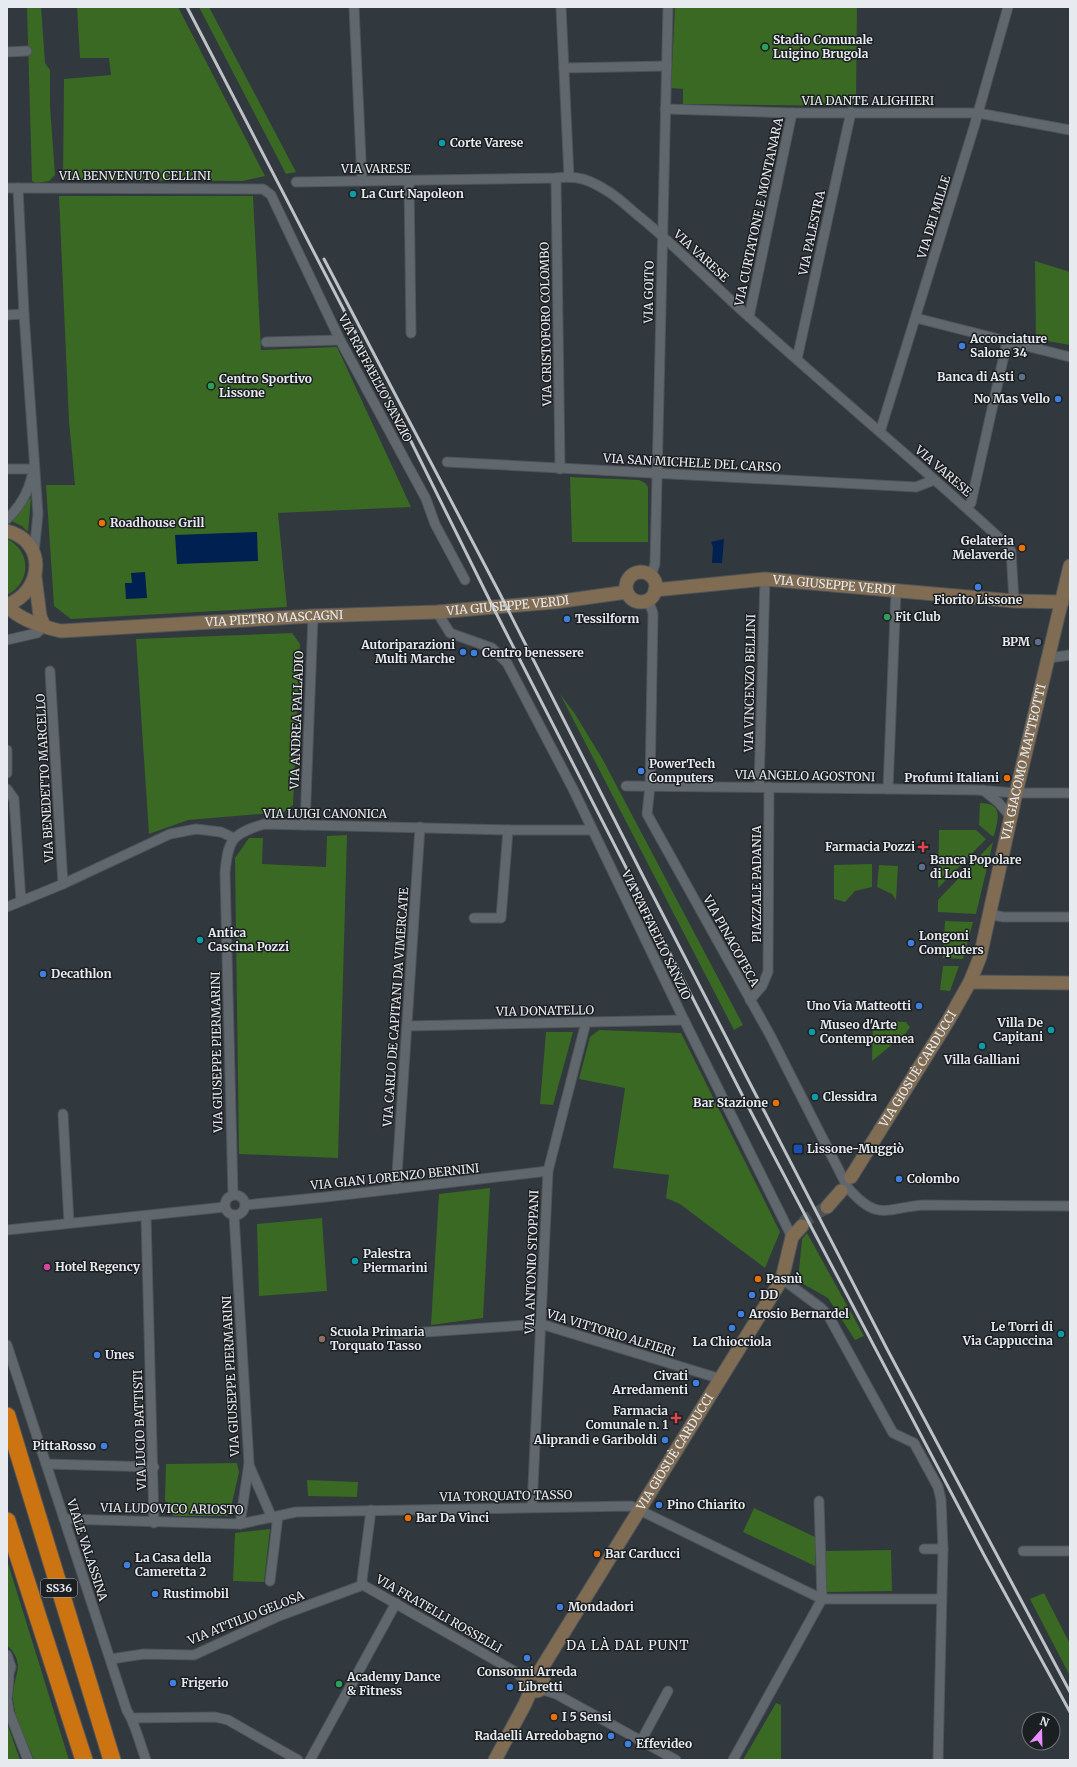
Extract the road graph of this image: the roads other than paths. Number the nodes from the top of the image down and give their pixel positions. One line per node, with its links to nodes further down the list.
1 (354, 7): 16 (street)
2 (561, 7): 8 (street)
3 (668, 7): 7 (street, VIA GOITO)
4 (1008, 7): 12 (street, VIA DEI MILLE)
5 (27, 51): 6 (street)
6 (7, 52)
7 (667, 66): 8 (street); 9 (street, VIA GOITO)
8 (564, 68): 14 (street)
9 (665, 109): 11 (street, VIA DANTE ALIGHIERI); 22 (street, VIA GOITO)
10 (851, 112): 11 (street, VIA DANTE ALIGHIERI); 12 (street, VIA DANTE ALIGHIERI); 32 (street, VIA PALESTRA)
11 (792, 113): 25 (street, VIA CURTATONE E MONTANARA)
12 (978, 113): 13 (street, VIA DANTE ALIGHIERI); 26 (street, VIA DEI MILLE)
13 (1070, 130)
14 (569, 177): 15 (street, VIA VARESE); 22 (street, VIA VARESE)
15 (556, 178): 17 (street, VIA VARESE); 37 (street, VIA CRISTOFORO COLOMBO)
16 (362, 181): 17 (street, VIA VARESE); 18 (street, VIA VARESE)
17 (409, 181): 27 (street)
18 (296, 182)
19 (7, 188): 20 (street, VIA BENVENUTO CELLINI)
20 (18, 188): 21 (street, VIA BENVENUTO CELLINI); 23 (street)
21 (263, 189): 28 (street, VIA RAFFAELLO SANZIO)
22 (662, 236): 25 (street, VIA VARESE); 38 (street, VIA GOITO)
23 (24, 314): 24 (street); 36 (street)
24 (7, 315)
25 (749, 317): 32 (street, VIA VARESE)
26 (916, 318): 30 (street); 33 (street, VIA DEI MILLE)
27 (411, 333)
28 (340, 340): 29 (street); 48 (street, VIA RAFFAELLO SANZIO)
29 (266, 342)
30 (1007, 342): 31 (street); 40 (street)
31 (1070, 357)
32 (797, 359): 33 (street, VIA VARESE)
33 (880, 432): 39 (street, VIA VARESE)
34 (447, 462): 37 (street, VIA SAN MICHELE DEL CARSO)
35 (7, 469): 36 (street)
36 (34, 469): 41 (street); 43 (street)
37 (560, 469): 38 (street, VIA SAN MICHELE DEL CARSO)
38 (657, 472): 39 (street, VIA SAN MICHELE DEL CARSO); 46 (street, VIA GOITO)
39 (934, 480): 40 (street, VIA VARESE)
40 (966, 507): 52 (street, VIA VARESE)
41 (7, 518)
42 (7, 531): 43 (street)
43 (34, 555): 45 (street, VIA PIETRO MASCAGNI)
44 (1070, 566): 53 (street, VIA GIACOMO MATTEOTTI)
45 (35, 576): 54 (street, VIA PIETRO MASCAGNI); 57 (street, VIA PIETRO MASCAGNI)
46 (651, 576): 50 (street); 51 (street)
47 (764, 579): 49 (street, VIA GIUSEPPE VERDI); 51 (street, VIA GIUSEPPE VERDI); 66 (street, VIA VINCENZO BELLINI)
48 (465, 580)
49 (896, 590): 52 (street, VIA GIUSEPPE VERDI); 68 (street)
50 (627, 592): 51 (street, VIA GIUSEPPE VERDI); 55 (street, VIA GIUSEPPE VERDI)
51 (652, 595): 65 (street, VIA PINACOTECA)
52 (1014, 601): 53 (street, VIA GIUSEPPE VERDI)
53 (1066, 601): 60 (street, VIA GIACOMO MATTEOTTI)
54 (7, 606): 57 (street, VIA PIETRO MASCAGNI)
55 (437, 612): 56 (street, VIA PIETRO MASCAGNI); 76 (street, VIA RAFFAELLO SANZIO)
56 (313, 616): 57 (street, VIA PIETRO MASCAGNI); 73 (street, VIA ANDREA PALLADIO)
57 (44, 626): 58 (street)
58 (7, 640)
59 (1070, 655): 60 (street)
60 (1049, 658): 70 (street, VIA GIACOMO MATTEOTTI)
61 (50, 672): 78 (street, VIA BENEDETTO MARCELLO)
62 (7, 750): 63 (street)
63 (7, 773)
64 (626, 786): 65 (street, VIA ANGELO AGOSTONI)
65 (650, 786): 66 (street, VIA ANGELO AGOSTONI); 86 (street, VIA PINACOTECA)
66 (764, 787): 68 (street, VIA ANGELO AGOSTONI); 86 (street, PIAZZALE PADANIA)
67 (7, 789): 79 (street)
68 (888, 789): 69 (street, VIA ANGELO AGOSTONI)
69 (983, 790): 70 (street, VIA ANGELO AGOSTONI); 72 (street)
70 (1016, 793): 71 (street, VIA ANGELO AGOSTONI); 72 (street, VIA GIACOMO MATTEOTTI)
71 (1070, 793)
72 (1011, 817): 81 (street, VIA GIACOMO MATTEOTTI)
73 (305, 825): 74 (street, VIA LUIGI CANONICA); 77 (street, VIA LUIGI CANONICA)
74 (420, 827): 75 (street, VIA LUIGI CANONICA); 89 (street, VIA CARLO DE CAPITANI DA VIMERCATE)
75 (508, 830): 76 (street, VIA LUIGI CANONICA); 83 (street)
76 (592, 830): 87 (street, VIA RAFFAELLO SANZIO)
77 (234, 838): 78 (street); 94 (street, VIA GIUSEPPE PIERMARINI)
78 (63, 884): 79 (street)
79 (21, 901): 80 (street)
80 (7, 907)
81 (989, 914): 82 (street); 84 (street, VIA GIACOMO MATTEOTTI)
82 (1070, 917)
83 (474, 918)
84 (970, 982): 85 (street); 92 (street, VIA GIOSUÈ CARDUCCI)
85 (1070, 982)
86 (750, 1000): 92 (street, VIA PINACOTECA)
87 (684, 1020): 88 (street, VIA DONATELLO); 104 (street, VIA RAFFAELLO SANZIO)
88 (586, 1022): 89 (street, VIA DONATELLO); 91 (street, VIA ANTONIO STOPPANI)
89 (407, 1026): 93 (street, VIA CARLO DE CAPITANI DA VIMERCATE)
90 (63, 1114): 101 (street)
91 (548, 1170): 93 (street, VIA GIAN LORENZO BERNINI); 106 (street, VIA ANTONIO STOPPANI)
92 (847, 1185): 96 (street, VIA PINACOTECA); 98 (street, VIA GIOSUÈ CARDUCCI)
93 (396, 1189): 95 (street, VIA GIAN LORENZO BERNINI)
94 (234, 1195): 95 (street); 97 (street)
95 (245, 1205): 99 (street)
96 (1070, 1206)
97 (225, 1207): 99 (street); 100 (street)
98 (826, 1207)
99 (234, 1215): 111 (street, VIA GIUSEPPE PIERMARINI)
100 (146, 1216): 101 (street); 113 (street, VIA LUCIO BATTISTI)
101 (69, 1222): 103 (street)
102 (802, 1226): 104 (street, VIA GIOSUÈ CARDUCCI)
103 (7, 1230)
104 (792, 1237): 105 (street, VIA GIOSUÈ CARDUCCI)
105 (782, 1279): 109 (street, VIA GIOSUÈ CARDUCCI); 124 (street)
106 (541, 1324): 107 (street, VIA VITTORIO ALFIERI); 109 (street, VIA VITTORIO ALFIERI); 115 (street, VIA ANTONIO STOPPANI)
107 (398, 1334)
108 (7, 1345): 112 (street, VIALE VALASSINA)
109 (721, 1379): 117 (street, VIA GIOSUÈ CARDUCCI)
110 (7, 1416): 141 (highway, SS36)
111 (248, 1463): 118 (street, VIA GIUSEPPE PIERMARINI); 122 (street, VIA GIUSEPPE PIERMARINI)
112 (46, 1464): 113 (street); 119 (street, VIALE VALASSINA)
113 (154, 1467): 121 (street, VIA LUCIO BATTISTI)
114 (820, 1501): 129 (street)
115 (532, 1507): 116 (street, VIA TORQUATO TASSO); 117 (street, VIA TORQUATO TASSO)
116 (371, 1510): 118 (street, VIA TORQUATO TASSO); 128 (street, VIA FRATELLI ROSSELLI)
117 (640, 1510): 129 (street, VIA TORQUATO TASSO); 136 (street, VIA GIOSUÈ CARDUCCI)
118 (275, 1517): 122 (street, VIA LUDOVICO ARIOSTO); 127 (street)
119 (64, 1519): 121 (street, VIA LUDOVICO ARIOSTO); 133 (street, VIALE VALASSINA)
120 (7, 1521): 135 (highway, SS36)
121 (154, 1523): 122 (street, VIA LUDOVICO ARIOSTO)
122 (240, 1524)
123 (924, 1549): 124 (street)
124 (943, 1549): 130 (street)
125 (1023, 1551): 126 (street)
126 (1070, 1551)
127 (270, 1581)
128 (363, 1585): 131 (street, VIA FRATELLI ROSSELLI); 133 (street, VIA ATTILIO GELOSA)
129 (822, 1599): 130 (street); 150 (street)
130 (941, 1599): 151 (street)
131 (396, 1603): 136 (street, VIA FRATELLI ROSSELLI); 147 (street)
132 (7, 1655): 134 (street)
133 (111, 1659): 139 (street, VIALE VALASSINA)
134 (8, 1679): 138 (street)
135 (59, 1687): 143 (highway); 144 (highway, SS36)
136 (532, 1687): 140 (street); 148 (street)
137 (668, 1692): 140 (street)
138 (8, 1710): 142 (street)
139 (133, 1718): 145 (street, VIALE VALASSINA); 146 (street)
140 (641, 1741): 149 (street)
141 (111, 1755)
142 (28, 1760)
143 (77, 1760)
144 (84, 1760)
145 (146, 1760)
146 (298, 1760)
147 (310, 1760)
148 (495, 1760)
149 (676, 1760)
150 (733, 1760)
151 (938, 1760)

